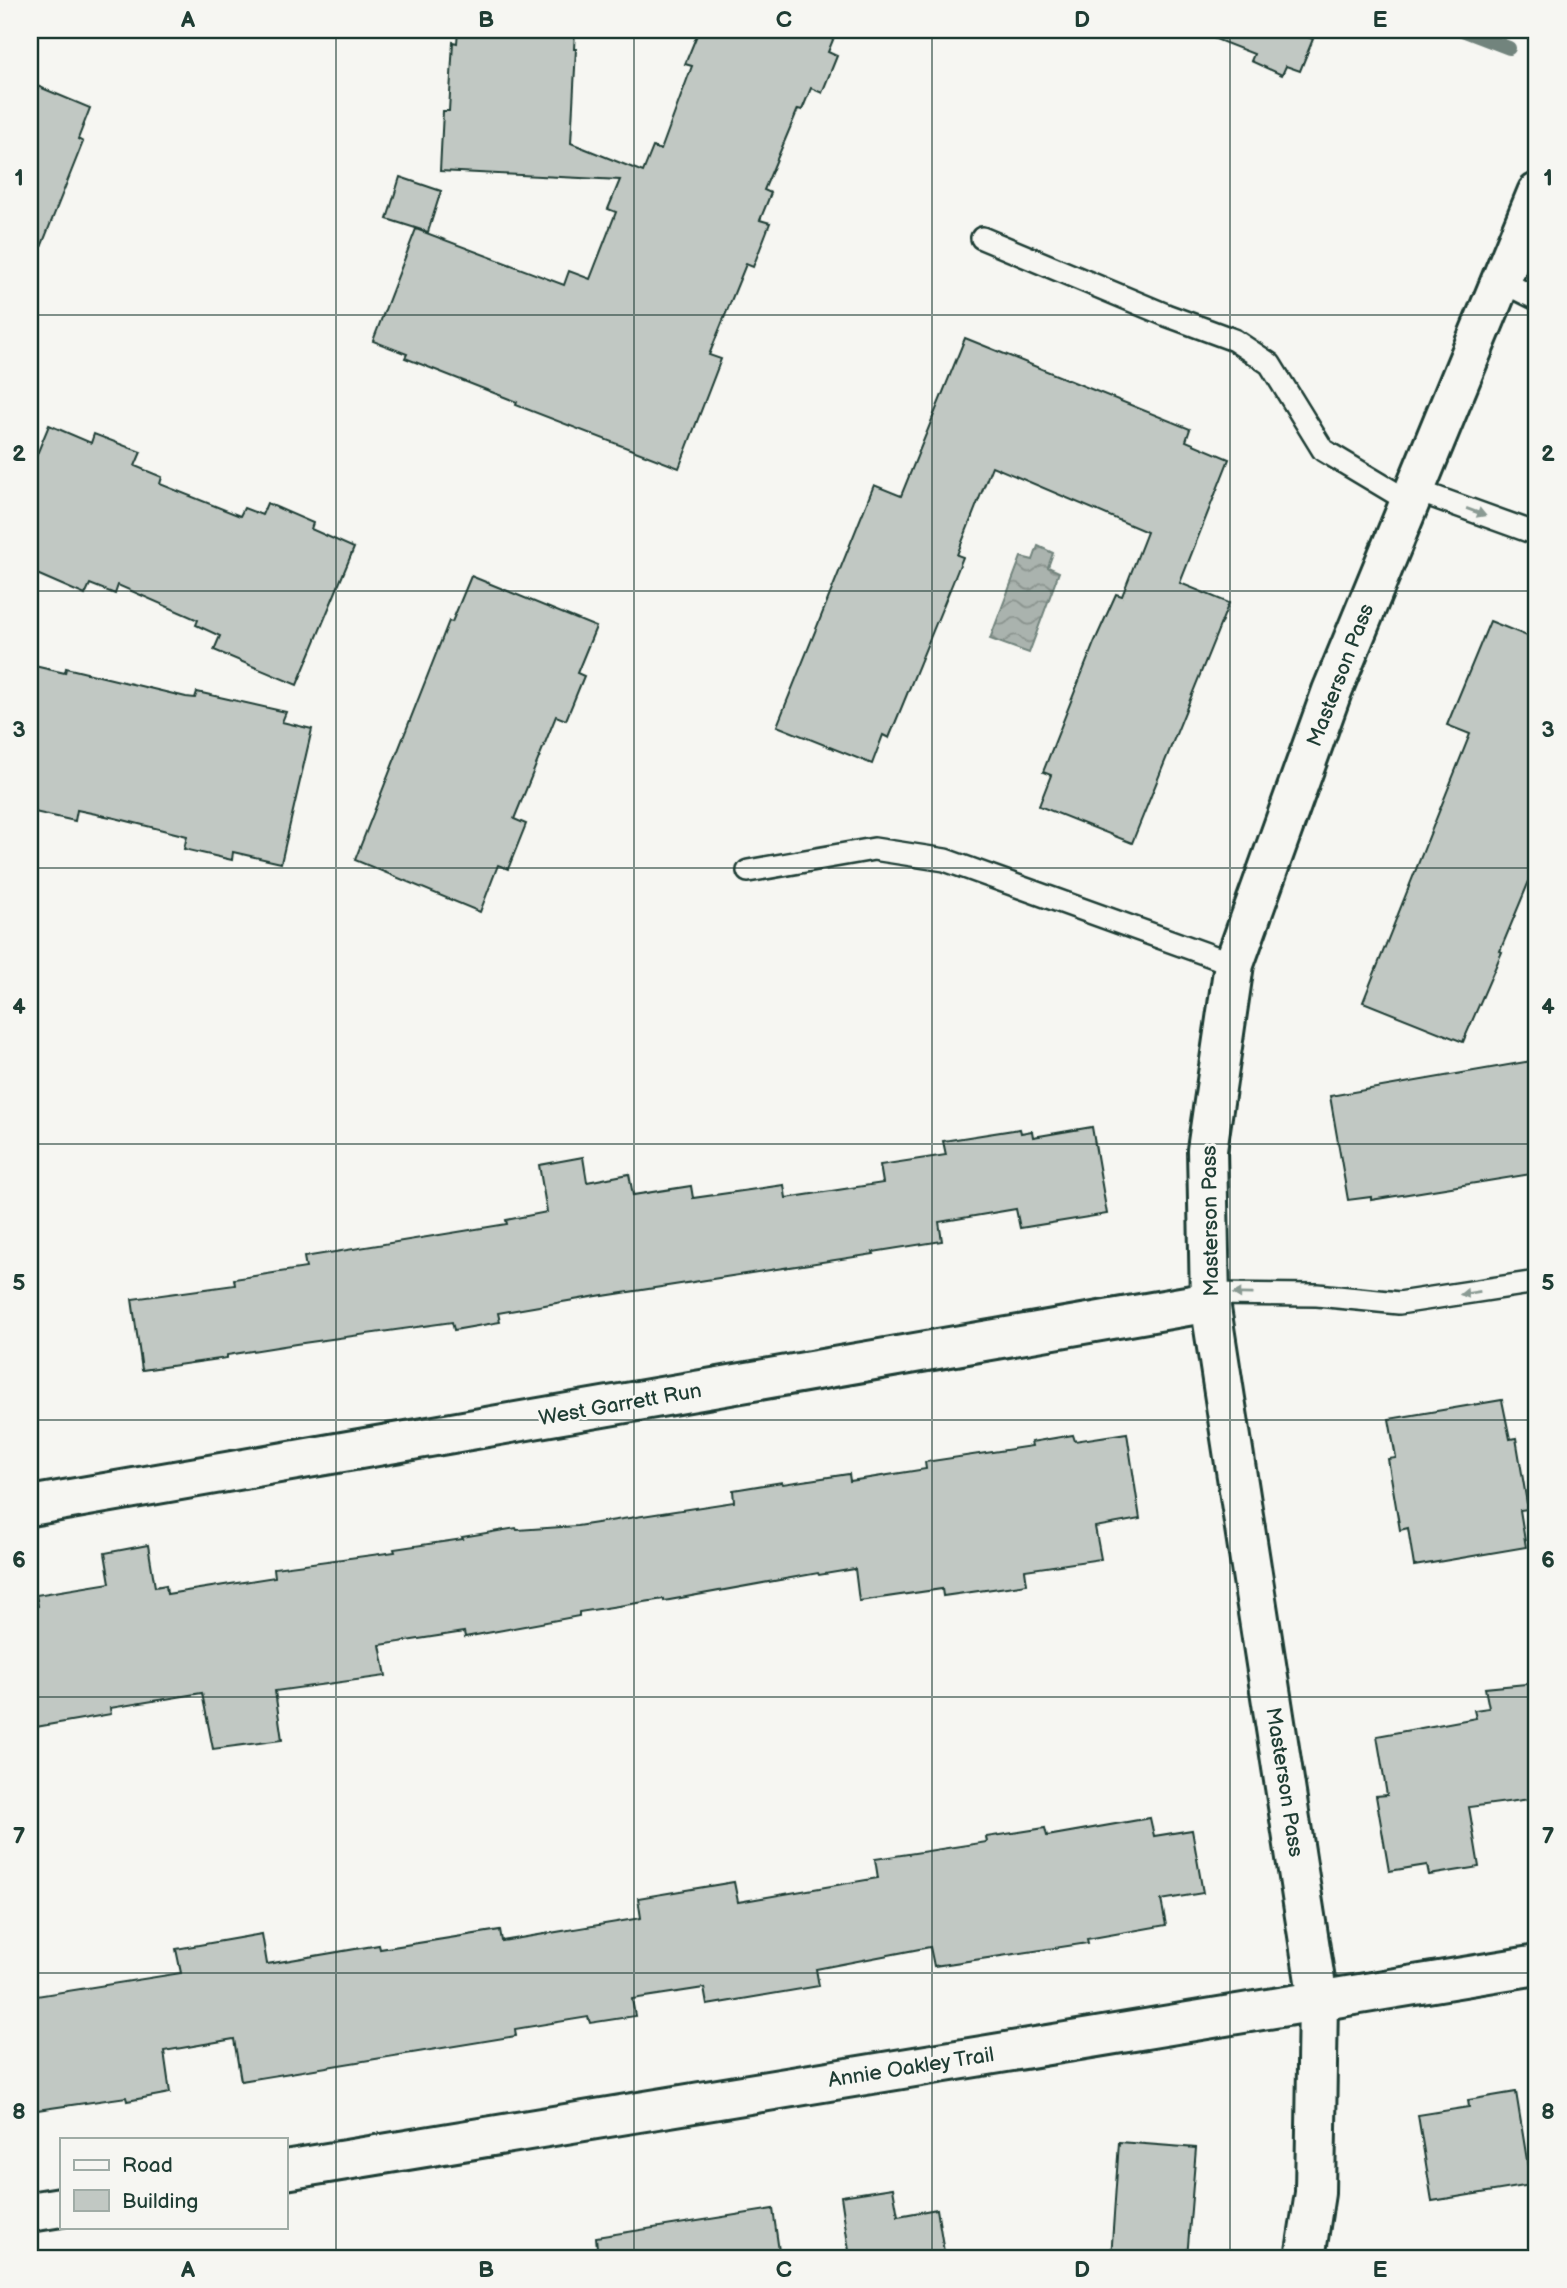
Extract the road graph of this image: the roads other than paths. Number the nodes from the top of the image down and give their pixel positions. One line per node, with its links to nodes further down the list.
1 (1537, 192): 3 (street, Masterson Pass)
2 (982, 238): 5 (lane)
3 (1500, 281): 4 (lane); 5 (street, Masterson Pass)
4 (1537, 299)
5 (1412, 496): 6 (lane, one-way to 6); 8 (street, Masterson Pass)
6 (1537, 534)
7 (748, 871): 8 (lane)
8 (1234, 964): 10 (street, Masterson Pass)
9 (1537, 1282): 10 (lane, one-way to 10)
10 (1210, 1298): 11 (street, West Garrett Run); 13 (street, Masterson Pass)
11 (30, 1506)
12 (1537, 1965): 13 (street, Annie Oakley Trail)
13 (1318, 2000): 14 (street, Annie Oakley Trail); 17 (street, Masterson Pass)
14 (287, 2170)
15 (60, 2207): 16 (street)
16 (30, 2212)
17 (1305, 2258)

